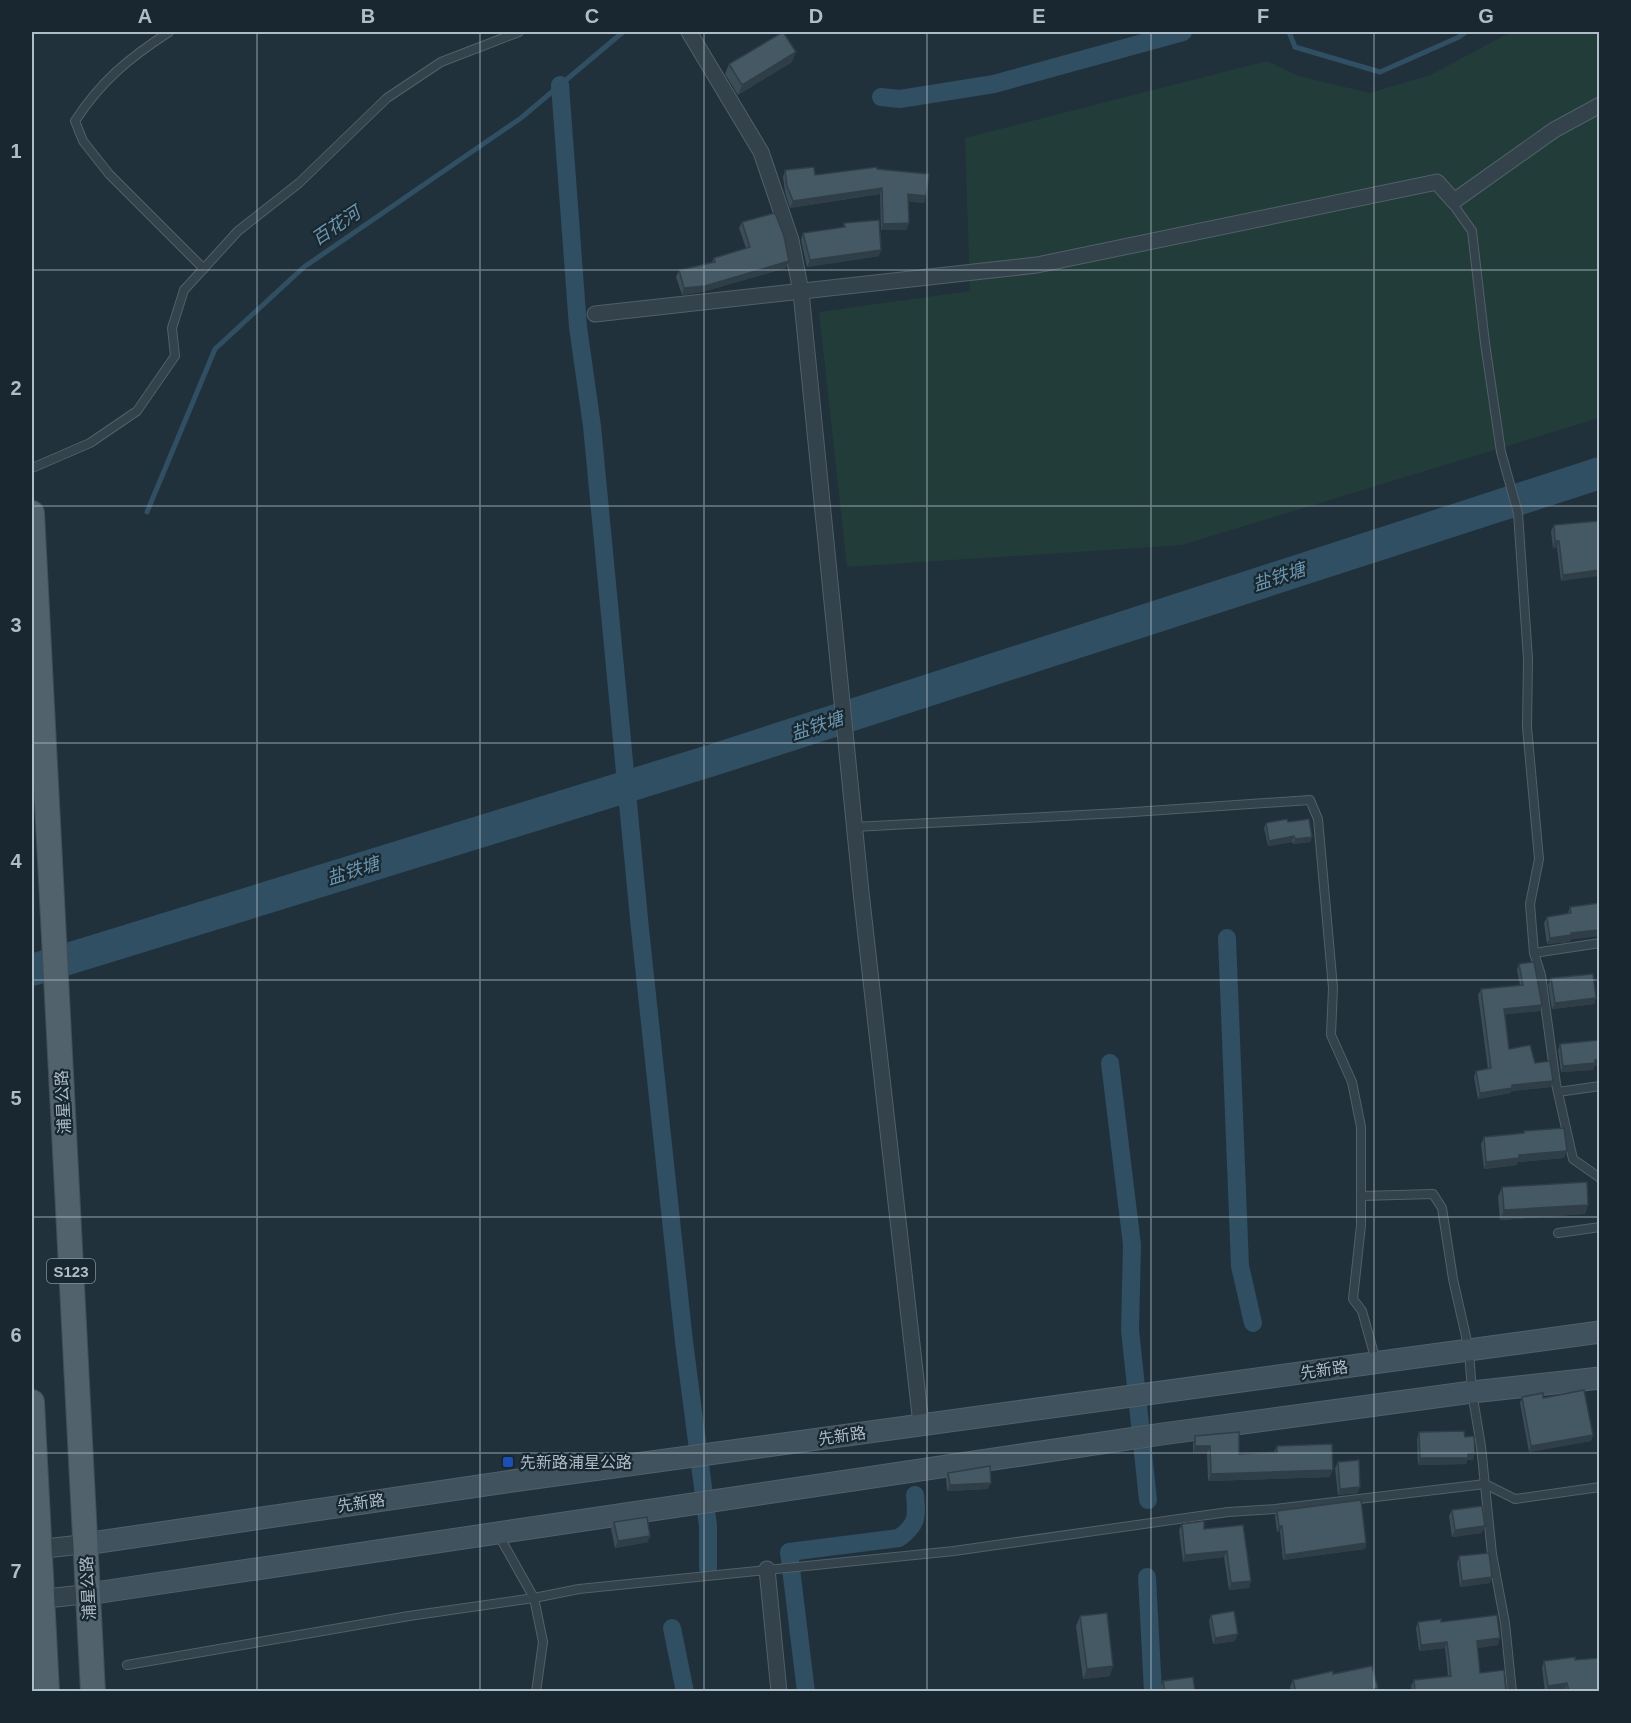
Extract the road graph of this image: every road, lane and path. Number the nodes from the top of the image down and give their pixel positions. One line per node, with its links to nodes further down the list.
1 (169, 32): 6 (lane)
2 (519, 32): 6 (lane)
3 (689, 32): 7 (street)
4 (1599, 105): 5 (street)
5 (1437, 182): 7 (street); 13 (lane)
6 (204, 269): 9 (lane)
7 (801, 292): 8 (street); 11 (street)
8 (595, 314)
9 (32, 468)
10 (32, 513): 30 (main road, 浦星公路 / S123)
11 (854, 827): 17 (lane); 26 (street)
12 (1599, 943): 13 (lane)
13 (1534, 953): 15 (lane)
14 (1599, 1086): 15 (lane)
15 (1558, 1092): 16 (lane)
16 (1599, 1178)
17 (1361, 1197): 21 (lane); 22 (lane)
18 (1599, 1227): 19 (lane)
19 (1558, 1233)
20 (1599, 1332): 21 (main road, 先新路)
21 (1469, 1350): 22 (main road, 先新路); 24 (lane)
22 (1377, 1362): 26 (main road, 先新路)
23 (1599, 1378): 24 (main road)
24 (1472, 1392): 27 (lane); 29 (main road)
25 (32, 1402): 31 (main road)
26 (921, 1424): 30 (main road, 先新路)
27 (1485, 1484): 28 (lane); 32 (lane); 41 (lane)
28 (1599, 1487)
29 (497, 1533): 33 (main road); 34 (lane)
30 (85, 1544): 31 (street); 33 (main road, 浦星公路 / S123)
31 (35, 1550): 35 (main road)
32 (766, 1569): 34 (lane); 40 (street)
33 (88, 1594): 35 (street); 38 (main road, 浦星公路 / S123)
34 (534, 1598): 36 (lane); 39 (lane)
35 (37, 1599): 37 (main road)
36 (127, 1665)
37 (47, 1692)
38 (93, 1692)
39 (536, 1692)
40 (779, 1692)
41 (1512, 1692)

